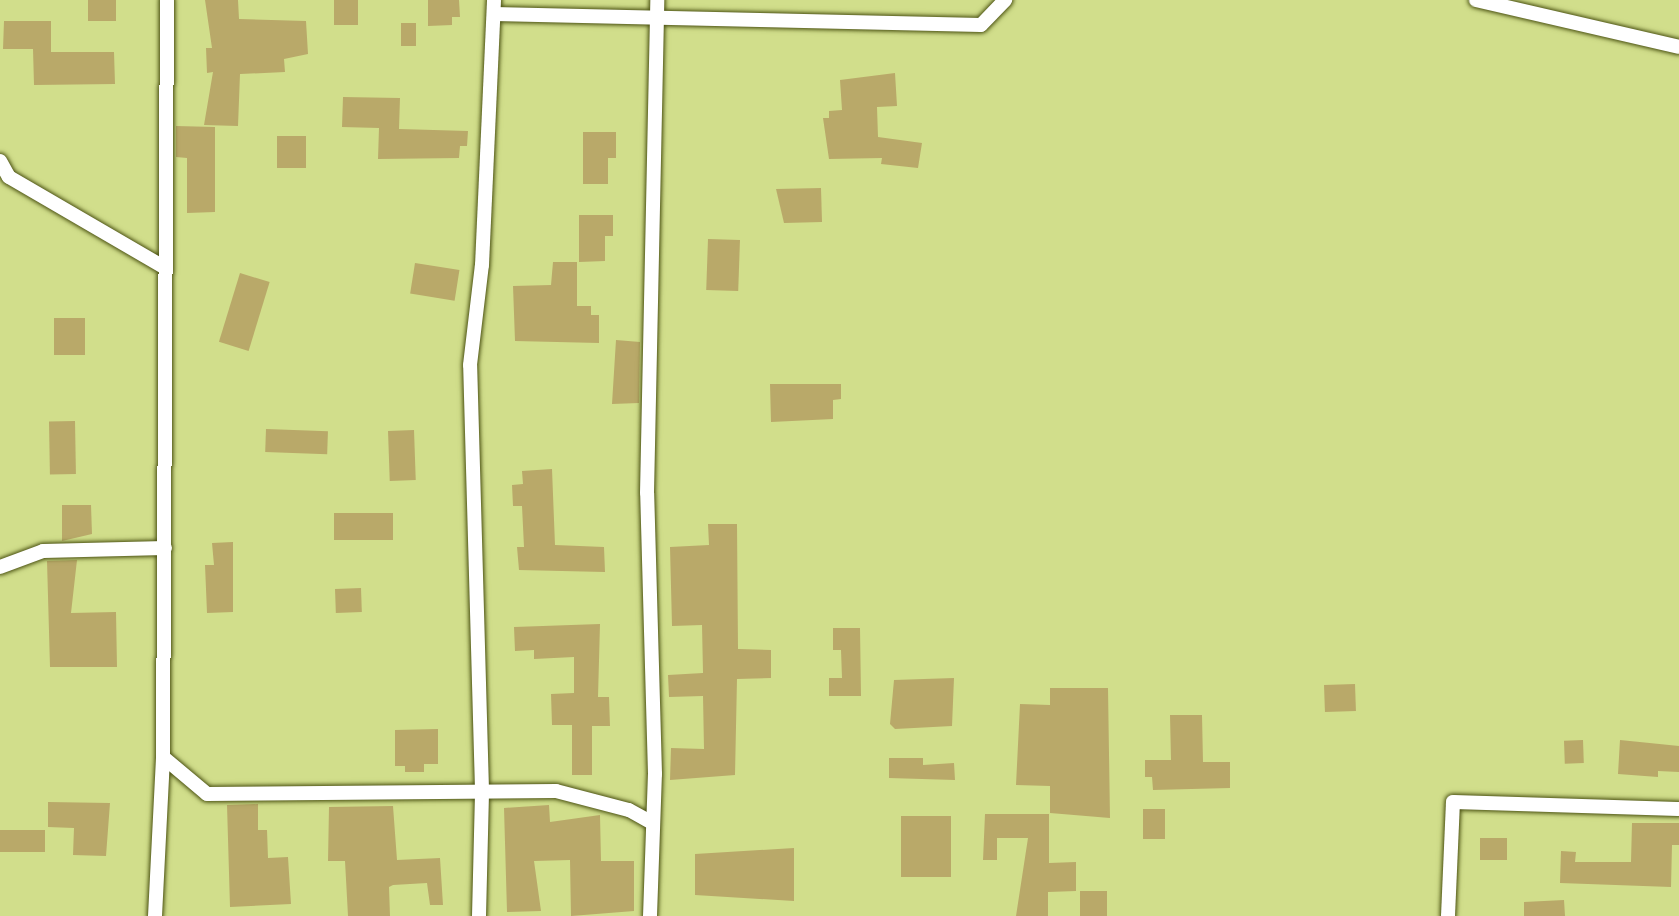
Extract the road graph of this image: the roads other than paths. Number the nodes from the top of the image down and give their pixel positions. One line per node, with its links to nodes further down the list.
1 (167, 0): 8 (street)
2 (1005, 0): 5 (street)
3 (1476, 0): 6 (street)
4 (494, 7): 5 (street); 12 (street)
5 (657, 8): 14 (street)
6 (1679, 47)
7 (0, 161): 8 (street)
8 (162, 266): 9 (street)
9 (165, 548): 10 (street); 11 (street)
10 (0, 567)
11 (163, 757): 12 (street); 15 (street)
12 (482, 790): 14 (street); 16 (street)
13 (1679, 809): 18 (street)
14 (651, 822): 17 (street)
15 (155, 916)
16 (479, 916)
17 (650, 916)
18 (1448, 916)

